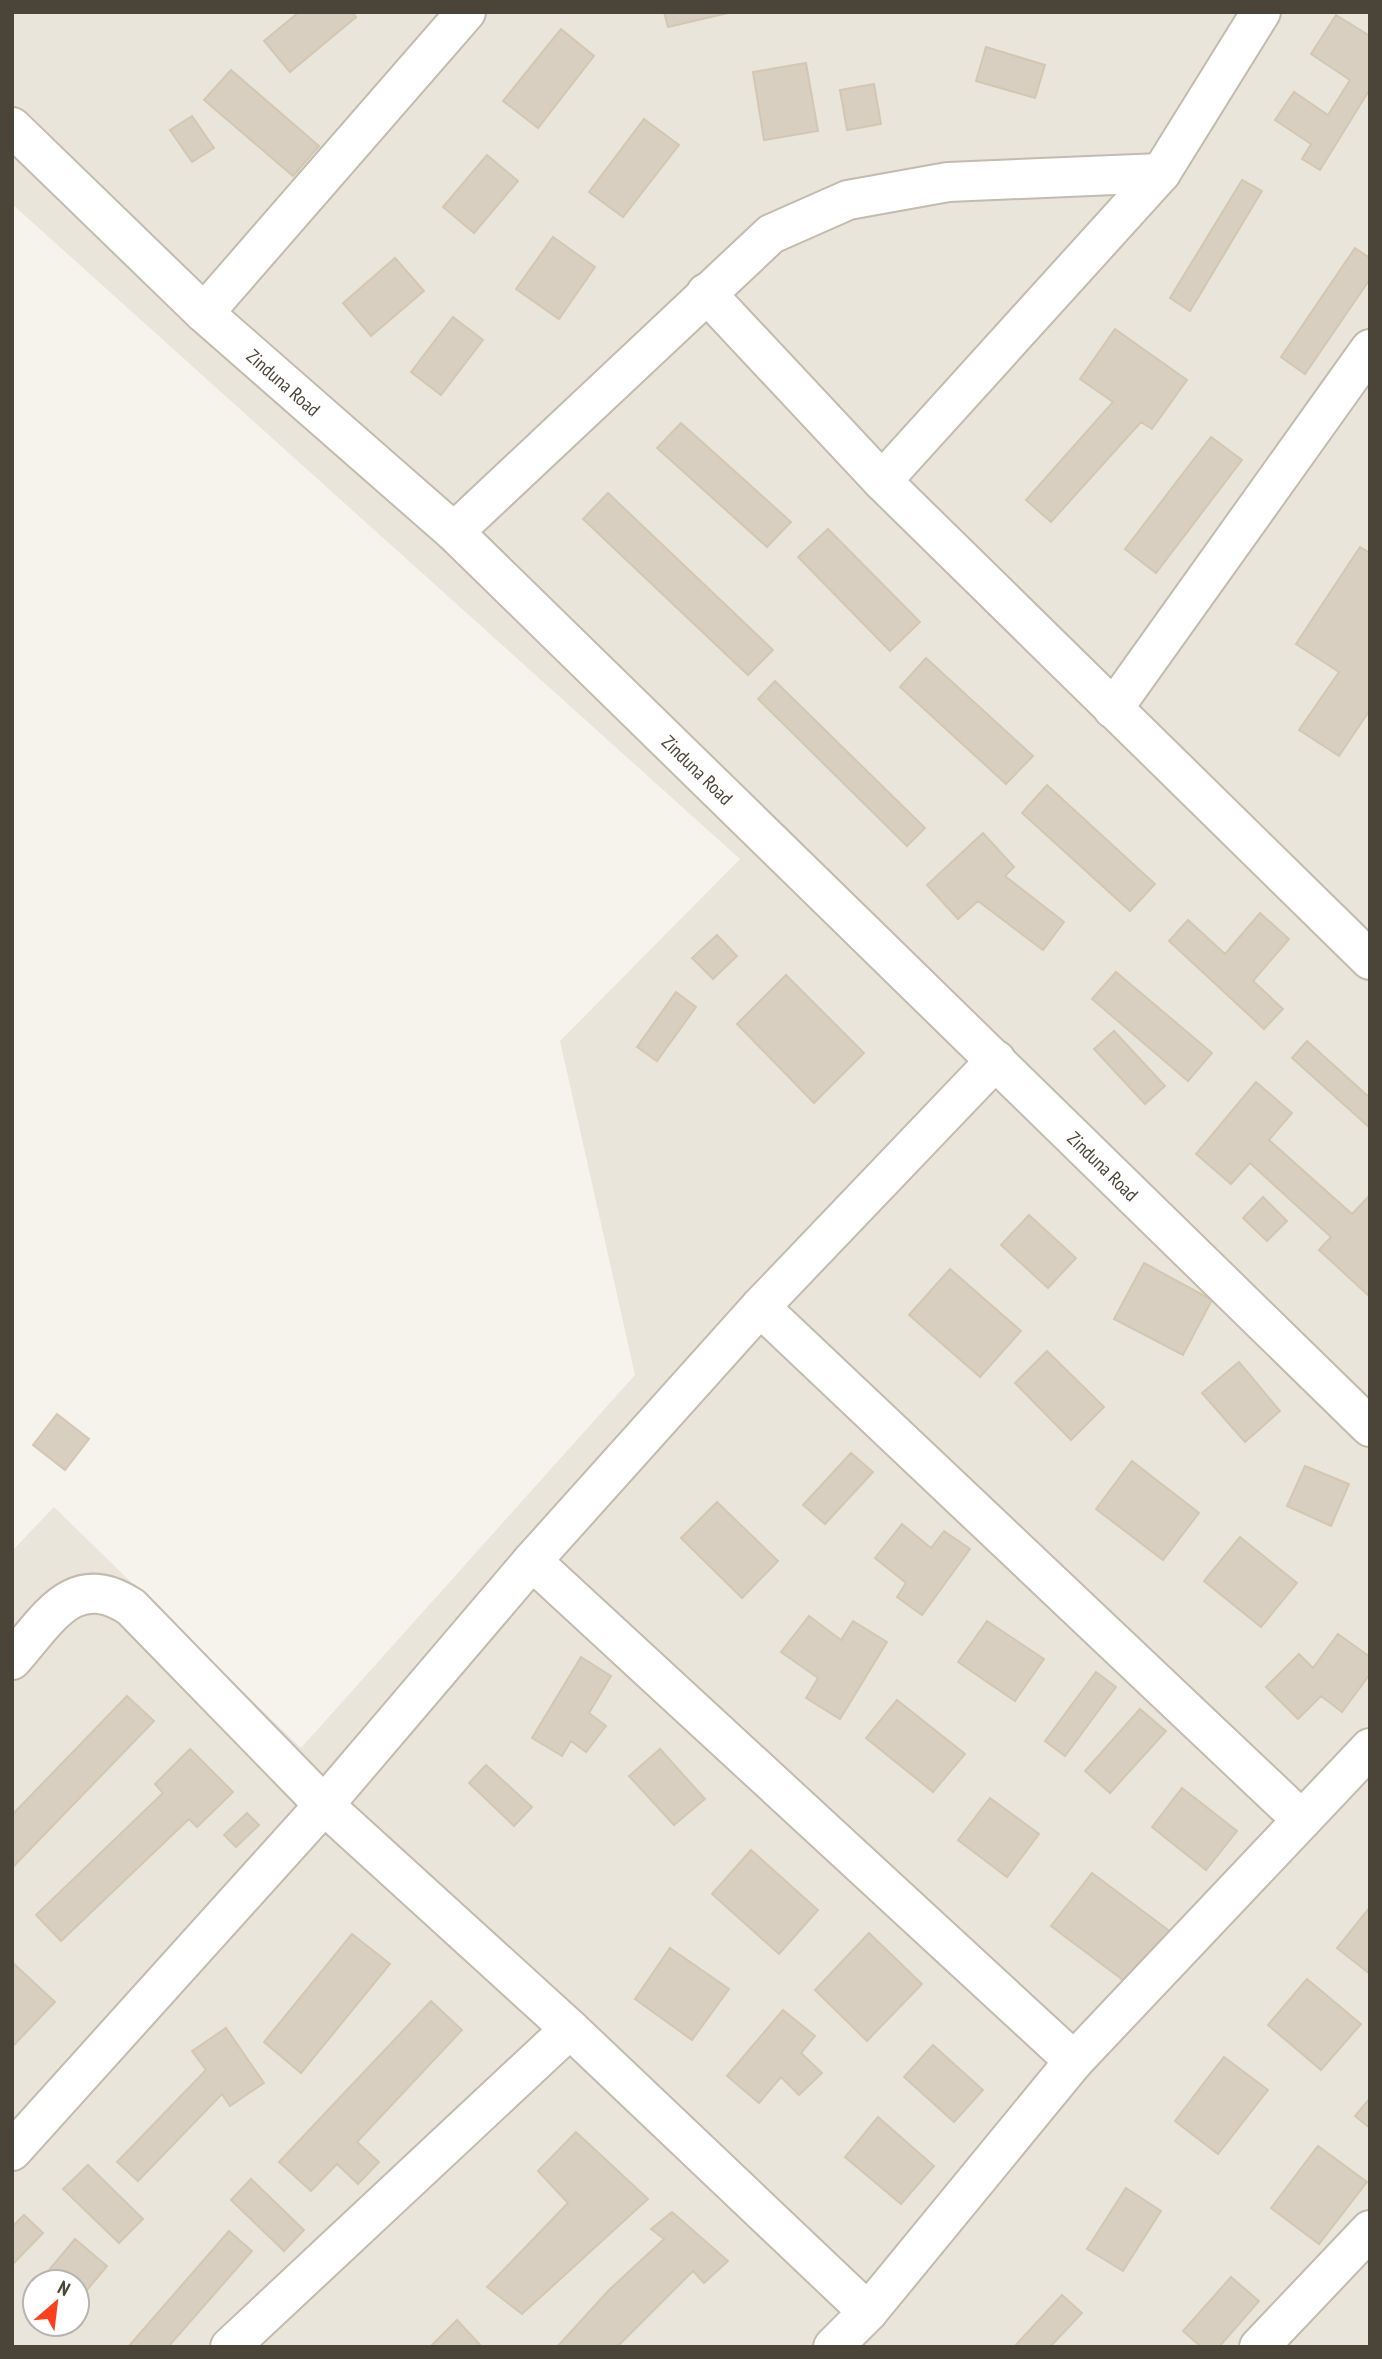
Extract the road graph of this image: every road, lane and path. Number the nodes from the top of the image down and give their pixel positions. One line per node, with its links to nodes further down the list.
1 (466, 12): 6 (street)
2 (1261, 12): 4 (street)
3 (12, 127): 6 (street, Zinduna Road)
4 (1161, 173): 5 (street); 8 (street)
5 (706, 293): 8 (street); 9 (street)
6 (204, 313): 9 (street, Zinduna Road)
7 (1370, 349): 10 (street)
8 (882, 481): 10 (street)
9 (454, 532): 12 (street, Zinduna Road)
10 (1113, 709): 11 (street)
11 (1365, 945)
12 (996, 1060): 13 (street); 14 (street, Zinduna Road)
13 (760, 1307): 15 (street); 19 (street)
14 (1370, 1427)
15 (532, 1561): 18 (street); 21 (street)
16 (12, 1660): 18 (street)
17 (1370, 1748): 19 (street)
18 (324, 1805): 20 (street); 22 (street)
19 (1302, 1820): 21 (street)
20 (570, 2029): 24 (street); 25 (street)
21 (1074, 2061): 24 (street)
22 (12, 2151)
23 (1370, 2231): 27 (street)
24 (868, 2312): 26 (street)
25 (230, 2347)
26 (833, 2347)
27 (1259, 2347)

